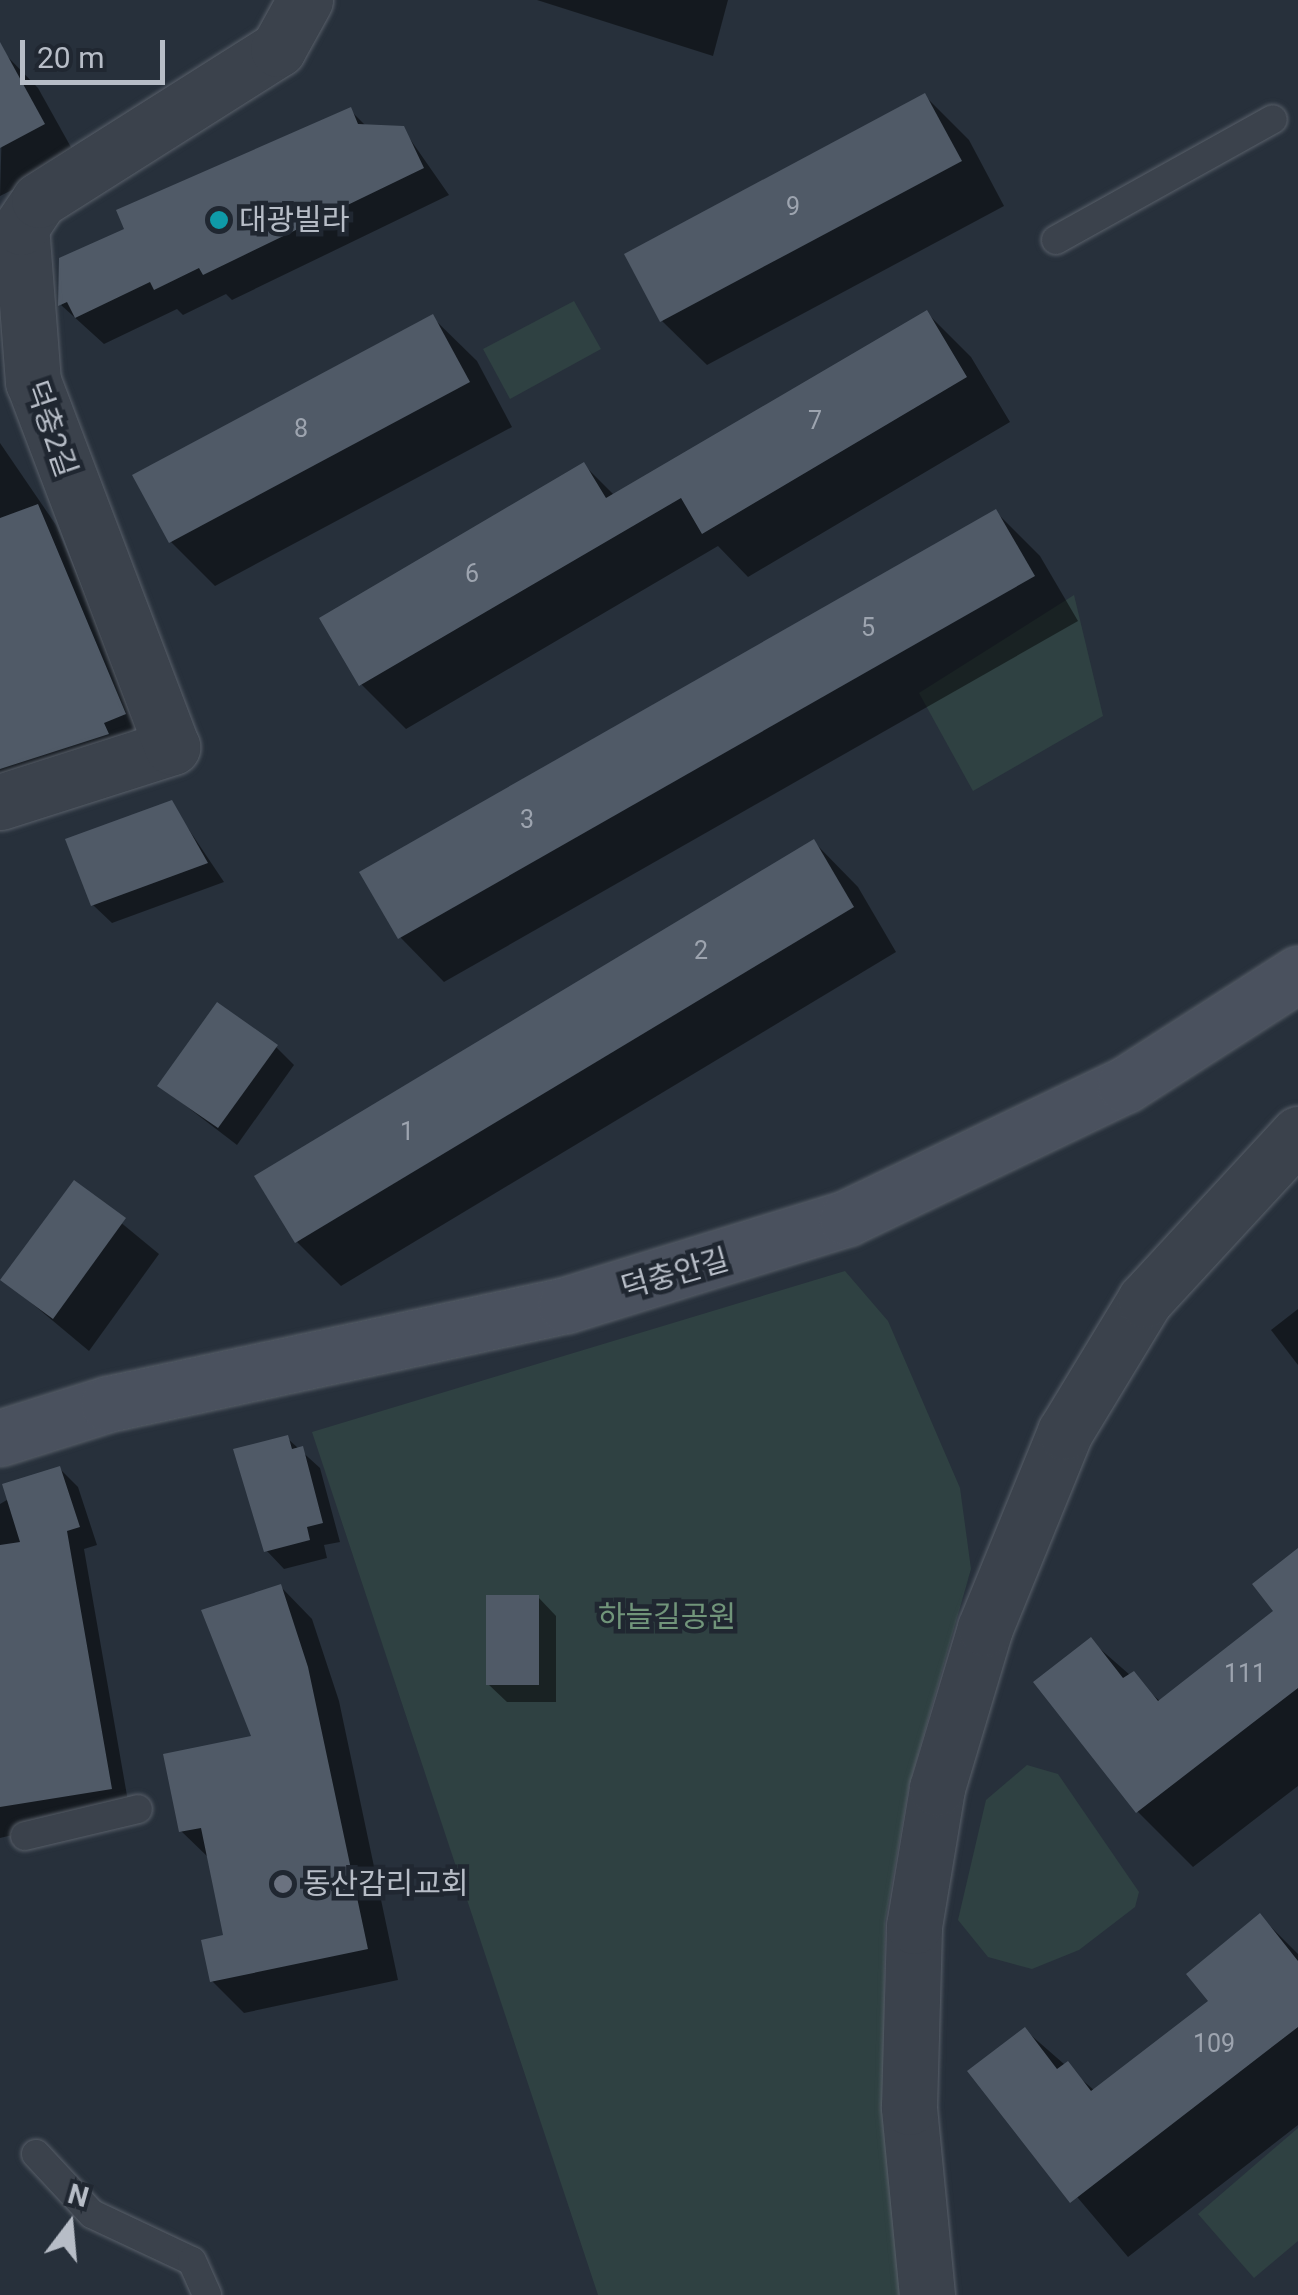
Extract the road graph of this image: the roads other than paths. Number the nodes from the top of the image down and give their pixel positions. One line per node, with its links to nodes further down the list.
1 (305, 0): 4 (street, 덕충2길)
2 (1272, 119): 3 (lane)
3 (1056, 240)
4 (0, 802)
5 (1298, 974): 7 (street, 덕충안길)
6 (1298, 1134): 12 (street)
7 (0, 1438)
8 (138, 1809): 9 (lane)
9 (24, 1836)
10 (36, 2154): 11 (lane)
11 (207, 2295)
12 (927, 2295)

